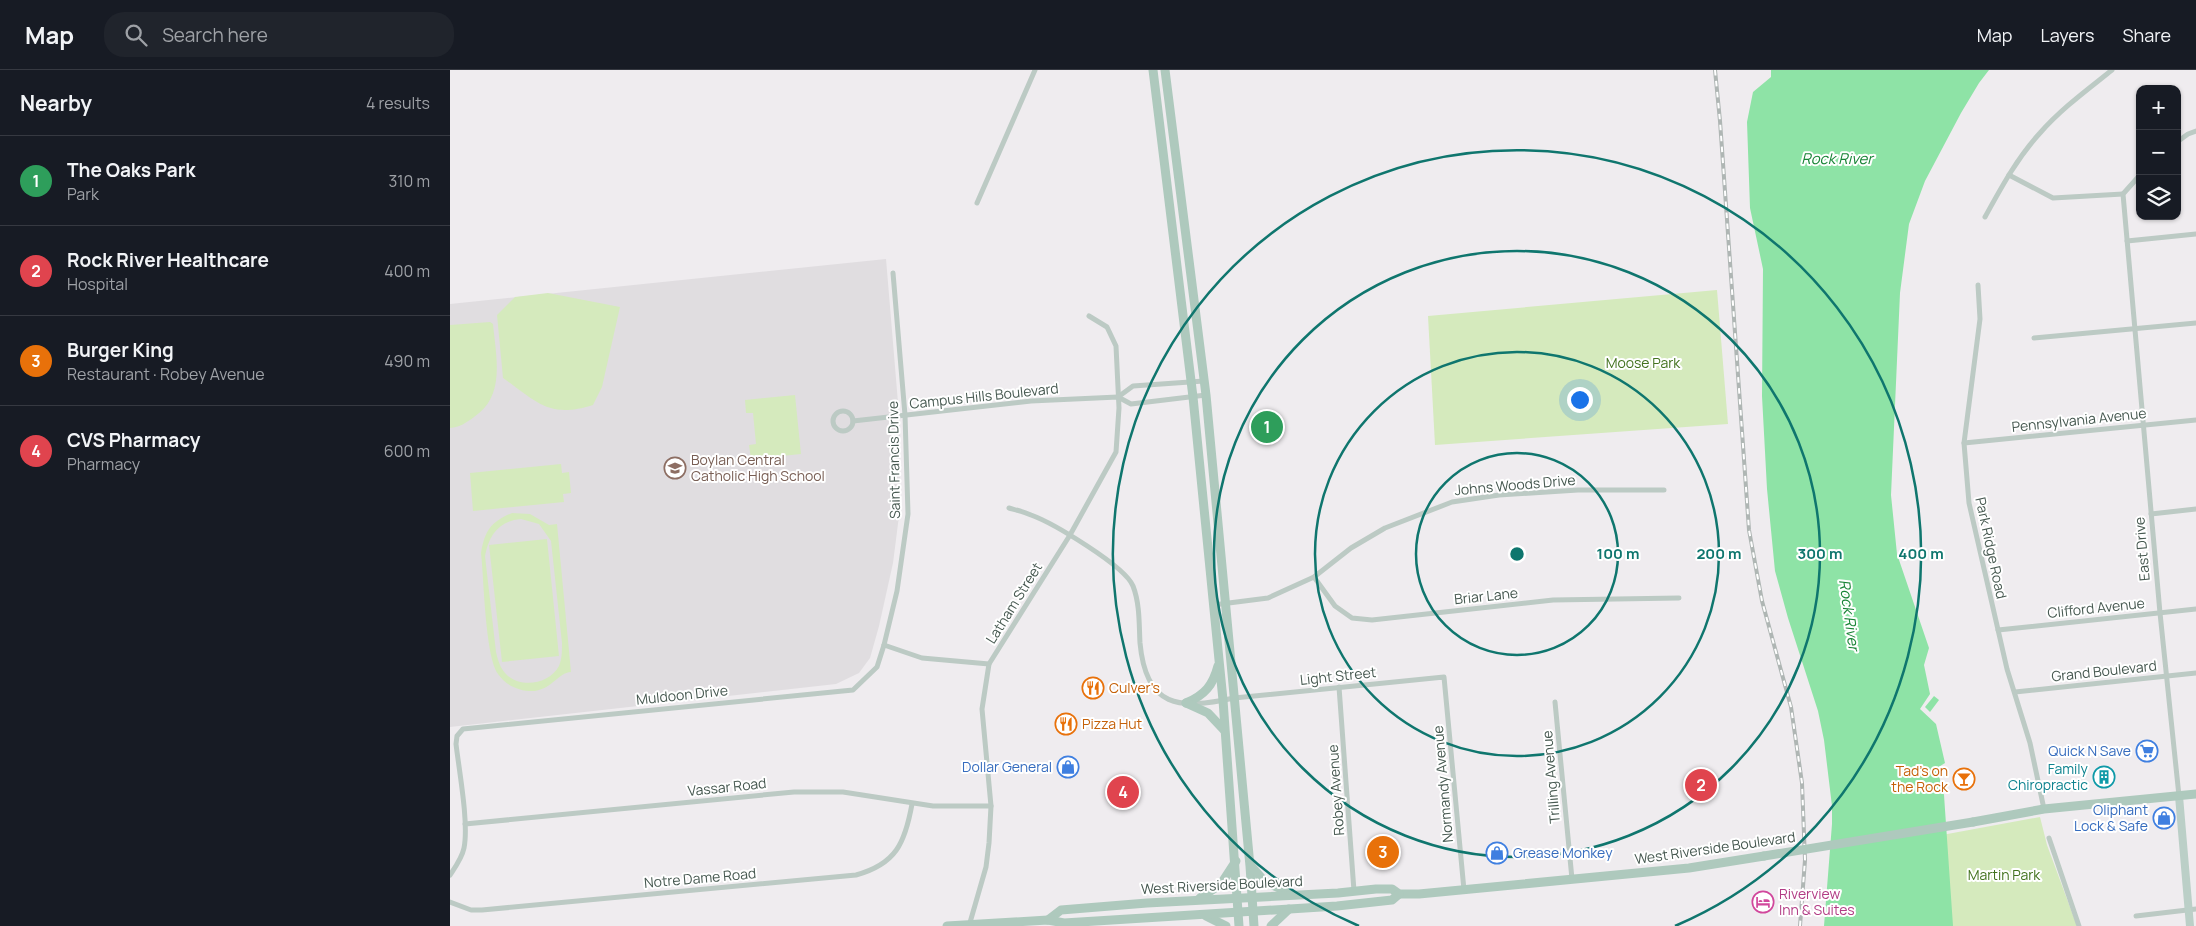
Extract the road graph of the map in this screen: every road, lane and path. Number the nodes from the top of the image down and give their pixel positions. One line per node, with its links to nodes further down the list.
1 (1035, 70): 10 (street)
2 (1153, 70): 21 (main road)
3 (1165, 70): 20 (main road)
4 (2112, 70): 7 (street)
5 (2196, 131): 6 (street)
6 (2181, 139)
7 (2009, 175): 9 (street); 11 (street)
8 (2136, 179): 9 (street)
9 (2123, 194): 13 (street, East Drive)
10 (977, 203)
11 (1985, 217)
12 (2196, 234): 13 (street)
13 (2127, 241): 18 (street, East Drive)
14 (893, 273): 25 (street, Saint Francis Drive)
15 (1978, 285): 29 (street, Park Ridge Road)
16 (1089, 316): 23 (street, Latham Street)
17 (2196, 323): 18 (street)
18 (2134, 329): 19 (street); 28 (street, East Drive)
19 (2034, 338)
20 (1204, 381): 21 (street, Campus Hills Boulevard); 22 (main road)
21 (1191, 382): 23 (street, Campus Hills Boulevard); 24 (main road)
22 (1206, 395): 24 (street, Campus Hills Boulevard); 37 (main road)
23 (1118, 397): 24 (street, Campus Hills Boulevard); 25 (street, Campus Hills Boulevard); 34 (street, Latham Street)
24 (1193, 397): 38 (main road)
25 (905, 414): 27 (street, Campus Hills Boulevard); 42 (street, Saint Francis Drive)
26 (2196, 420): 28 (street, Pennsylvania Avenue)
27 (853, 422)
28 (2143, 424): 29 (street, Pennsylvania Avenue); 33 (street, East Drive)
29 (1964, 443): 41 (street, Park Ridge Road)
30 (1664, 490): 35 (street, Johns Woods Drive)
31 (1009, 508): 34 (street, Light Street)
32 (2196, 509): 33 (street)
33 (2151, 514): 40 (street, East Drive)
34 (1070, 535): 44 (street, Latham Street); 53 (street, Light Street)
35 (1314, 577): 36 (street, Briar Lane); 37 (street, Johns Woods Drive)
36 (1679, 598)
37 (1226, 602): 38 (street, Johns Woods Drive); 50 (main road)
38 (1214, 604): 43 (main road)
39 (2196, 609): 40 (street, Clifford Avenue)
40 (2160, 613): 41 (street, Clifford Avenue); 46 (street, East Drive)
41 (1998, 630): 49 (street, Park Ridge Road)
42 (884, 644): 44 (street); 60 (street, Muldoon Drive)
43 (1219, 661): 51 (main road); 53 (main road)
44 (989, 664): 58 (street, Latham Street)
45 (2196, 673): 46 (street, Grand Boulevard)
46 (2167, 676): 49 (street, Grand Boulevard); 56 (street, East Drive)
47 (1444, 677): 48 (street, Light Street); 66 (street, Normandy Avenue)
48 (1339, 687): 50 (street, Light Street); 67 (street, Robey Avenue)
49 (2015, 692): 59 (street, Park Ridge Road)
50 (1234, 698): 51 (street, Light Street); 63 (main road)
51 (1223, 700): 53 (street, Light Street); 54 (main road)
52 (1555, 702): 65 (street, Trilling Avenue)
53 (1186, 703): 54 (main road)
54 (1225, 730): 62 (main road)
55 (2196, 794): 56 (main road, West Riverside Boulevard)
56 (2179, 796): 59 (main road, West Riverside Boulevard); 75 (street, East Drive)
57 (912, 804): 58 (street, Vassar Road); 60 (street, Vassar Road); 73 (street, Notre Dame Road)
58 (991, 806): 81 (street, Latham Street)
59 (2044, 809): 65 (main road, West Riverside Boulevard, bridge)
60 (465, 824): 64 (street)
61 (2049, 838): 87 (street)
62 (1236, 861): 71 (main road); 72 (main road)
63 (1250, 866): 69 (main road); 70 (main road)
64 (450, 875)
65 (1572, 879): 66 (main road, West Riverside Boulevard)
66 (1464, 890): 68 (main road, West Riverside Boulevard)
67 (1354, 891): 68 (main road, West Riverside Boulevard); 69 (main road, West Riverside Boulevard)
68 (1399, 894): 74 (main road, West Riverside Boulevard)
69 (1298, 895): 70 (main road, West Riverside Boulevard)
70 (1252, 896): 71 (main road, West Riverside Boulevard); 77 (main road)
71 (1237, 897): 72 (main road, West Riverside Boulevard); 76 (main road)
72 (1198, 899): 80 (main road, West Riverside Boulevard)
73 (450, 902)
74 (1289, 909): 77 (main road, West Riverside Boulevard); 86 (main road)
75 (2192, 909): 79 (street); 88 (street, East Drive)
76 (1238, 912): 77 (main road, West Riverside Boulevard); 78 (main road, West Riverside Boulevard); 84 (main road)
77 (1253, 912): 85 (main road)
78 (1201, 915): 80 (main road, West Riverside Boulevard); 83 (main road)
79 (2136, 916)
80 (1048, 920): 81 (main road, West Riverside Boulevard)
81 (969, 925): 82 (main road, West Riverside Boulevard)
82 (947, 926)
83 (1226, 926)
84 (1239, 926)
85 (1254, 926)
86 (1271, 926)
87 (2079, 926)
88 (2190, 926)

